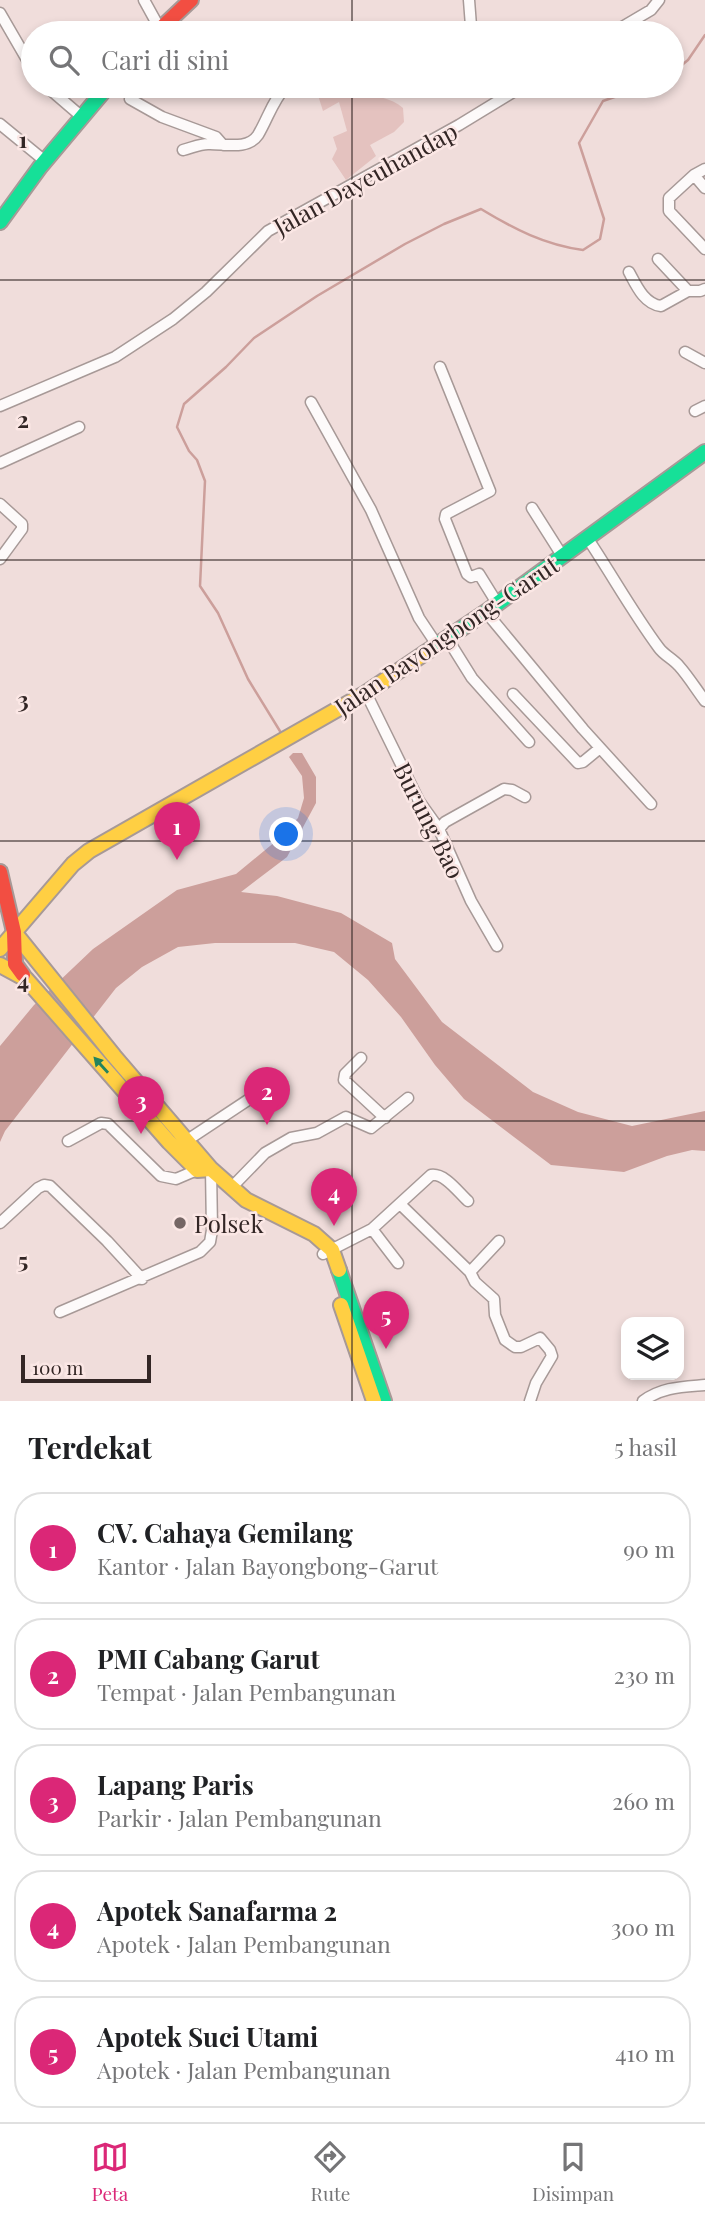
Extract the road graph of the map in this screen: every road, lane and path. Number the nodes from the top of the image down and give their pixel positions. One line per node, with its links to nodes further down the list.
1 (144, 0): 6 (street)
2 (191, 0): 7 (main road)
3 (469, 0): 8 (street)
4 (659, 0): 9 (street)
5 (0, 13): 10 (street)
6 (153, 21)
7 (169, 21)
8 (471, 21)
9 (632, 21)
10 (21, 49)
11 (60, 98): 16 (street)
12 (98, 98): 16 (main road)
13 (276, 98): 18 (street)
14 (503, 98): 34 (street, Jalan Dayeuhandap)
15 (130, 99): 18 (street)
16 (82, 117): 20 (main road)
17 (0, 124): 20 (street)
18 (223, 145): 19 (street)
19 (183, 150)
20 (45, 161): 24 (main road)
21 (705, 169): 22 (street)
22 (694, 175): 23 (street); 25 (street)
23 (705, 188)
24 (0, 222)
25 (705, 249)
26 (658, 260): 29 (street)
27 (629, 272): 29 (street)
28 (705, 289): 29 (street)
29 (688, 291)
30 (685, 352): 31 (street)
31 (705, 363)
32 (440, 368): 43 (street)
33 (311, 402): 44 (street)
34 (0, 406)
35 (79, 427): 37 (street)
36 (705, 452): 40 (main road, Jalan Bayongbong-Garut)
37 (0, 463)
38 (0, 504): 42 (street)
39 (532, 508): 41 (street)
40 (588, 539): 41 (main road, Jalan Bayongbong-Garut); 45 (street)
41 (562, 557): 43 (main road, Jalan Bayongbong-Garut)
42 (0, 559)
43 (492, 608): 44 (main road, Jalan Bayongbong-Garut); 50 (street)
44 (442, 641): 46 (main road, Jalan Bayongbong-Garut); 49 (street)
45 (701, 688): 48 (street)
46 (366, 693): 53 (street, Burung Bao); 55 (main road, Jalan Bayongbong-Garut)
47 (513, 694): 50 (street)
48 (705, 701)
49 (529, 741)
50 (600, 748): 52 (street)
51 (525, 797): 53 (street)
52 (651, 804)
53 (439, 829): 56 (street, Burung Bao)
54 (0, 873): 55 (main road)
55 (14, 932): 57 (main road, Jalan Bayongbong-Garut); 59 (main road); 65 (main road)
56 (497, 946)
57 (0, 949)
58 (0, 965): 59 (main road)
59 (26, 979): 66 (main road, one-way to 59)
60 (361, 1058): 63 (street)
61 (260, 1092): 65 (street)
62 (408, 1098): 63 (street)
63 (385, 1118): 67 (street)
64 (68, 1141): 66 (street)
65 (186, 1141): 66 (main road)
66 (204, 1169): 67 (main road); 76 (street)
67 (231, 1188): 73 (main road)
68 (468, 1201): 69 (street)
69 (400, 1205): 71 (street); 75 (street)
70 (0, 1223): 76 (street)
71 (372, 1228): 73 (street); 74 (street)
72 (499, 1241): 75 (street)
73 (326, 1249): 79 (main road); 80 (main road)
74 (398, 1263)
75 (470, 1272): 81 (street)
76 (142, 1279): 77 (street)
77 (60, 1312)
78 (705, 1385): 82 (street)
79 (374, 1401)
80 (384, 1401)
81 (530, 1401)
82 (643, 1401)

